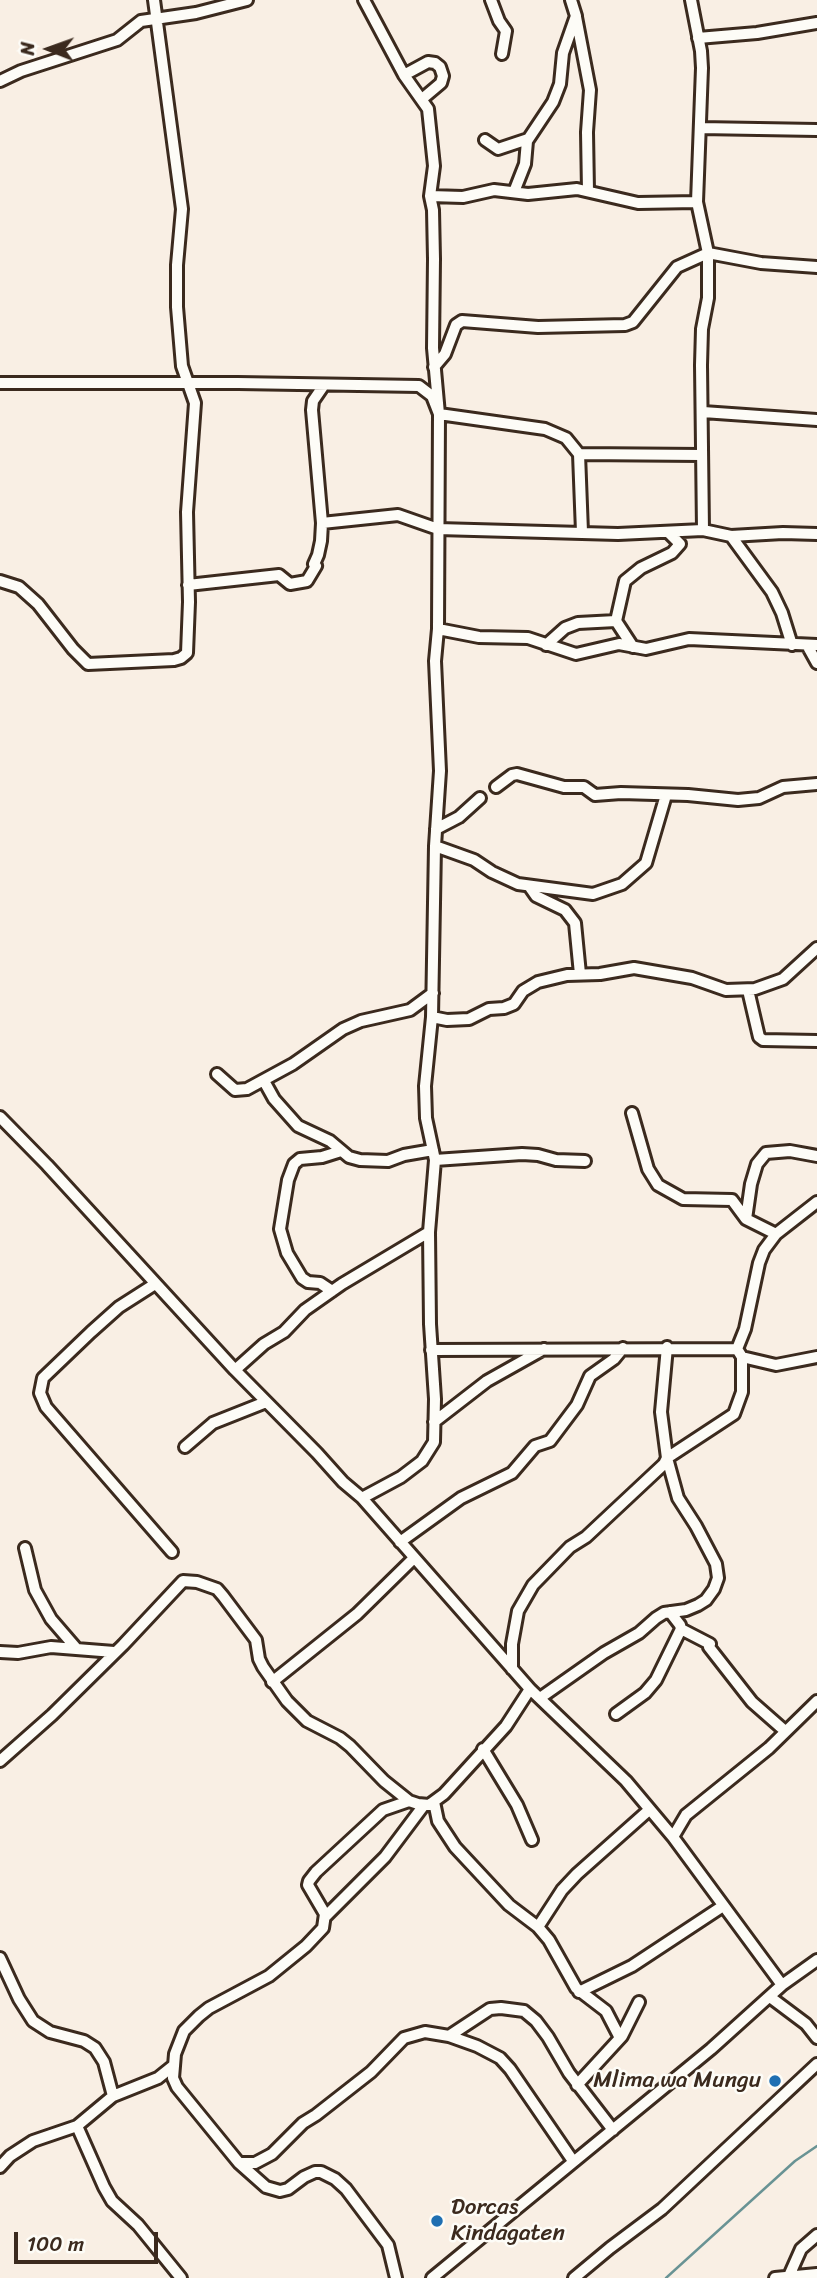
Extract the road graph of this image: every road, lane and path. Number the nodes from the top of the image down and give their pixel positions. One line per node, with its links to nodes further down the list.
1 (154, 0): 8 (street)
2 (247, 0): 8 (street)
3 (364, 0): 12 (street)
4 (491, 0): 11 (street)
5 (571, 0): 7 (street)
6 (691, 0): 10 (street)
7 (576, 16): 17 (street); 19 (street)
8 (155, 18): 13 (street); 26 (street)
9 (817, 23): 10 (street)
10 (698, 38): 15 (street)
11 (502, 54)
12 (404, 75): 14 (street); 14 (street)
13 (0, 81)
14 (422, 99): 21 (street)
15 (700, 128): 16 (street); 22 (street)
16 (817, 130)
17 (528, 139): 18 (street); 20 (street)
18 (485, 140)
19 (588, 191): 20 (street); 22 (street)
20 (514, 192): 21 (street)
21 (430, 196): 25 (street)
22 (697, 202): 23 (street)
23 (708, 253): 24 (street); 25 (street); 32 (street)
24 (817, 267)
25 (435, 369): 30 (street); 33 (street)
26 (186, 382): 27 (street); 28 (street); 45 (street)
27 (0, 383)
28 (303, 384): 29 (street); 31 (street)
29 (324, 385): 30 (street); 31 (street)
30 (419, 386): 33 (street)
31 (313, 401): 37 (street)
32 (703, 412): 34 (street); 36 (street)
33 (439, 414): 35 (street); 38 (street)
34 (817, 420)
35 (579, 454): 36 (street); 40 (street)
36 (701, 454): 39 (street)
37 (322, 523): 38 (street); 45 (street)
38 (438, 530): 40 (street); 47 (street)
39 (703, 530): 41 (street); 43 (street)
40 (582, 532): 41 (street)
41 (668, 532): 46 (street)
42 (817, 534): 43 (street)
43 (731, 536): 49 (street)
44 (0, 580): 45 (street)
45 (188, 585)
46 (616, 621): 48 (street); 51 (street)
47 (438, 629): 48 (street); 57 (street)
48 (546, 645): 51 (street)
49 (792, 645): 50 (street); 51 (street)
50 (812, 645): 52 (street)
51 (633, 647)
52 (817, 663)
53 (817, 785): 55 (street)
54 (496, 787): 55 (street)
55 (666, 795): 59 (street)
56 (480, 798): 57 (street)
57 (436, 829): 58 (street)
58 (435, 846): 59 (street); 63 (street)
59 (529, 886): 61 (street)
60 (817, 948): 62 (street)
61 (580, 974): 62 (street); 64 (street)
62 (748, 990): 65 (street)
63 (433, 993): 64 (street); 67 (street)
64 (432, 1017): 71 (street)
65 (817, 1041)
66 (217, 1074): 67 (street)
67 (264, 1082): 70 (street)
68 (632, 1113): 75 (street)
69 (0, 1117): 78 (street)
70 (341, 1151): 71 (street); 79 (street)
71 (434, 1155): 73 (street); 76 (street)
72 (817, 1156): 75 (street)
73 (585, 1161)
74 (817, 1202): 77 (street)
75 (746, 1219): 77 (street)
76 (429, 1231): 79 (street); 83 (street)
77 (776, 1234): 84 (street)
78 (155, 1284): 86 (street); 94 (street)
79 (332, 1291): 86 (street)
80 (623, 1348): 81 (street); 82 (street); 92 (street)
81 (667, 1348): 84 (street); 90 (street)
82 (544, 1349): 83 (street); 88 (street)
83 (431, 1350): 88 (street)
84 (740, 1353): 85 (street); 90 (street)
85 (817, 1357)
86 (235, 1370): 87 (street)
87 (266, 1402): 89 (street); 91 (street)
88 (434, 1422): 91 (street)
89 (185, 1447)
90 (667, 1458): 96 (street); 101 (street)
91 (362, 1497): 92 (street)
92 (400, 1542): 95 (street)
93 (25, 1548): 98 (street)
94 (172, 1552)
95 (414, 1558): 101 (street); 102 (street)
96 (670, 1612): 97 (street); 104 (street)
97 (681, 1629): 106 (street); 107 (street)
98 (76, 1648): 99 (street); 100 (street)
99 (0, 1653)
100 (114, 1653): 102 (street); 109 (street)
101 (512, 1669): 103 (street)
102 (272, 1682): 110 (street)
103 (530, 1689): 104 (street); 108 (street)
104 (540, 1698): 112 (street)
105 (817, 1701): 107 (street)
106 (616, 1714)
107 (785, 1731): 113 (street)
108 (483, 1749): 111 (street); 116 (street)
109 (0, 1761)
110 (410, 1801): 111 (street); 118 (street)
111 (429, 1804): 118 (street); 119 (street)
112 (649, 1810): 114 (street); 119 (street)
113 (682, 1818): 114 (street); 115 (street)
114 (660, 1823): 115 (street)
115 (673, 1837): 117 (street)
116 (532, 1840)
117 (723, 1906): 122 (street); 123 (street)
118 (325, 1917): 130 (street)
119 (538, 1927): 123 (street)
120 (0, 1958): 134 (street)
121 (817, 1960): 122 (street)
122 (782, 1985): 124 (street)
123 (579, 1992): 127 (street)
124 (770, 1997): 128 (street); 136 (street)
125 (639, 2002): 127 (street)
126 (449, 2036): 132 (street); 137 (street); 138 (street)
127 (620, 2038): 132 (street)
128 (817, 2038)
129 (817, 2064): 146 (street)
130 (173, 2066): 131 (street); 133 (street)
131 (158, 2078): 133 (street); 134 (street)
132 (577, 2085): 136 (street)
133 (177, 2087): 138 (street)
134 (113, 2096): 135 (street)
135 (77, 2126): 139 (street); 143 (street)
136 (613, 2130): 137 (street)
137 (573, 2161): 145 (street)
138 (239, 2163): 144 (street)
139 (0, 2167)
140 (817, 2235): 142 (street)
141 (817, 2274): 142 (street)
142 (793, 2277): 147 (street)
143 (181, 2278)
144 (396, 2278)
145 (432, 2278)
146 (575, 2278)
147 (775, 2278)

